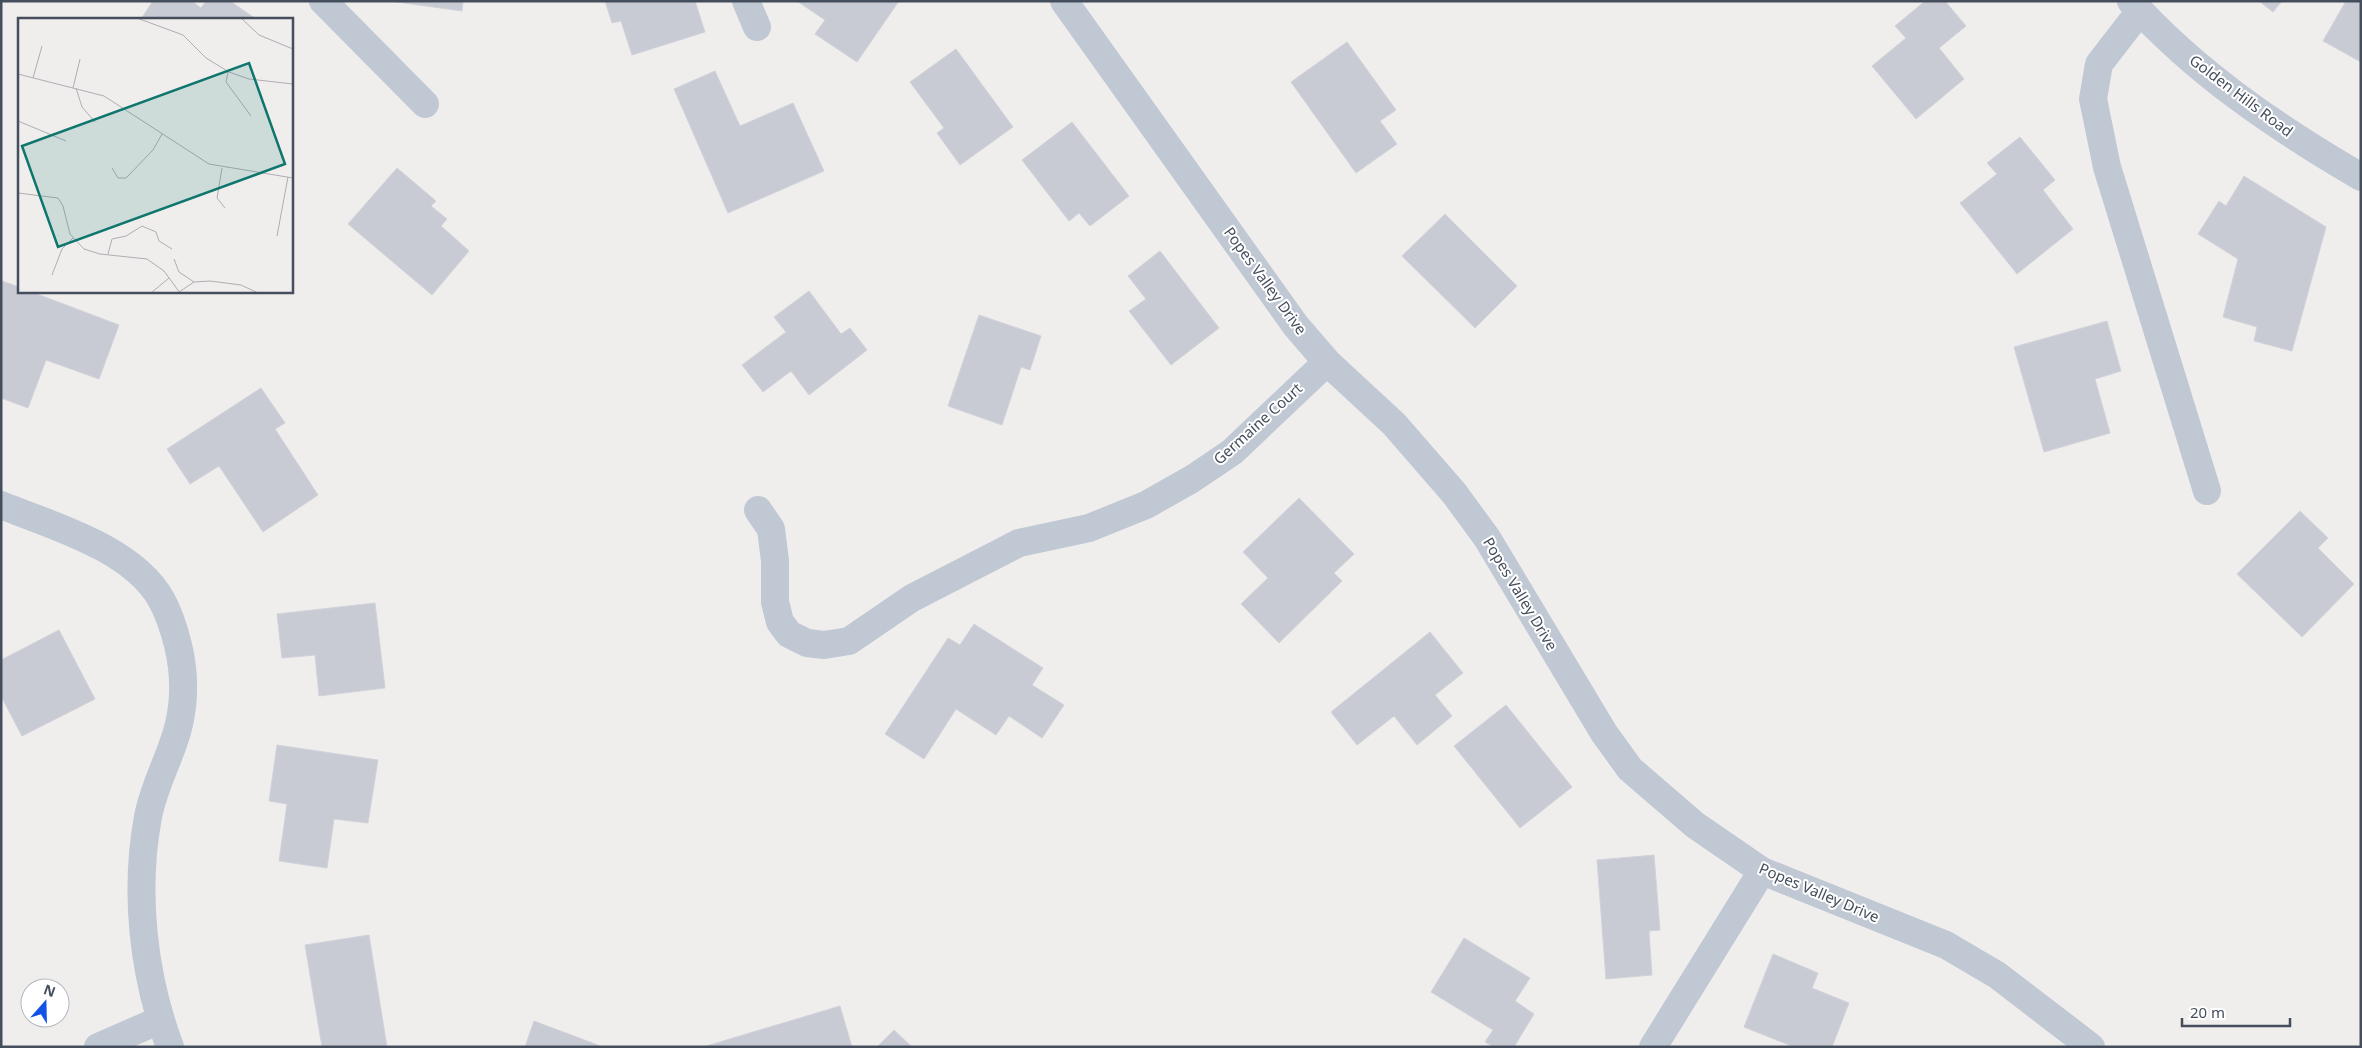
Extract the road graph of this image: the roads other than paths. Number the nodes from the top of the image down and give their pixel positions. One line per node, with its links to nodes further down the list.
1 (323, 1): 6 (street)
2 (746, 1): 5 (street)
3 (1064, 1): 8 (street, Popes Valley Drive)
4 (2136, 6): 7 (street, Golden Hills Road); 9 (street)
5 (757, 27)
6 (425, 104)
7 (2361, 177)
8 (1327, 362): 11 (street, Germaine Court); 12 (street, Popes Valley Drive)
9 (2207, 491)
10 (1, 505): 13 (street)
11 (758, 510)
12 (1762, 871): 16 (street); 17 (street, Popes Valley Drive)
13 (160, 1020): 14 (street); 15 (street)
14 (98, 1047)
15 (170, 1047)
16 (1653, 1047)
17 (2091, 1047)

